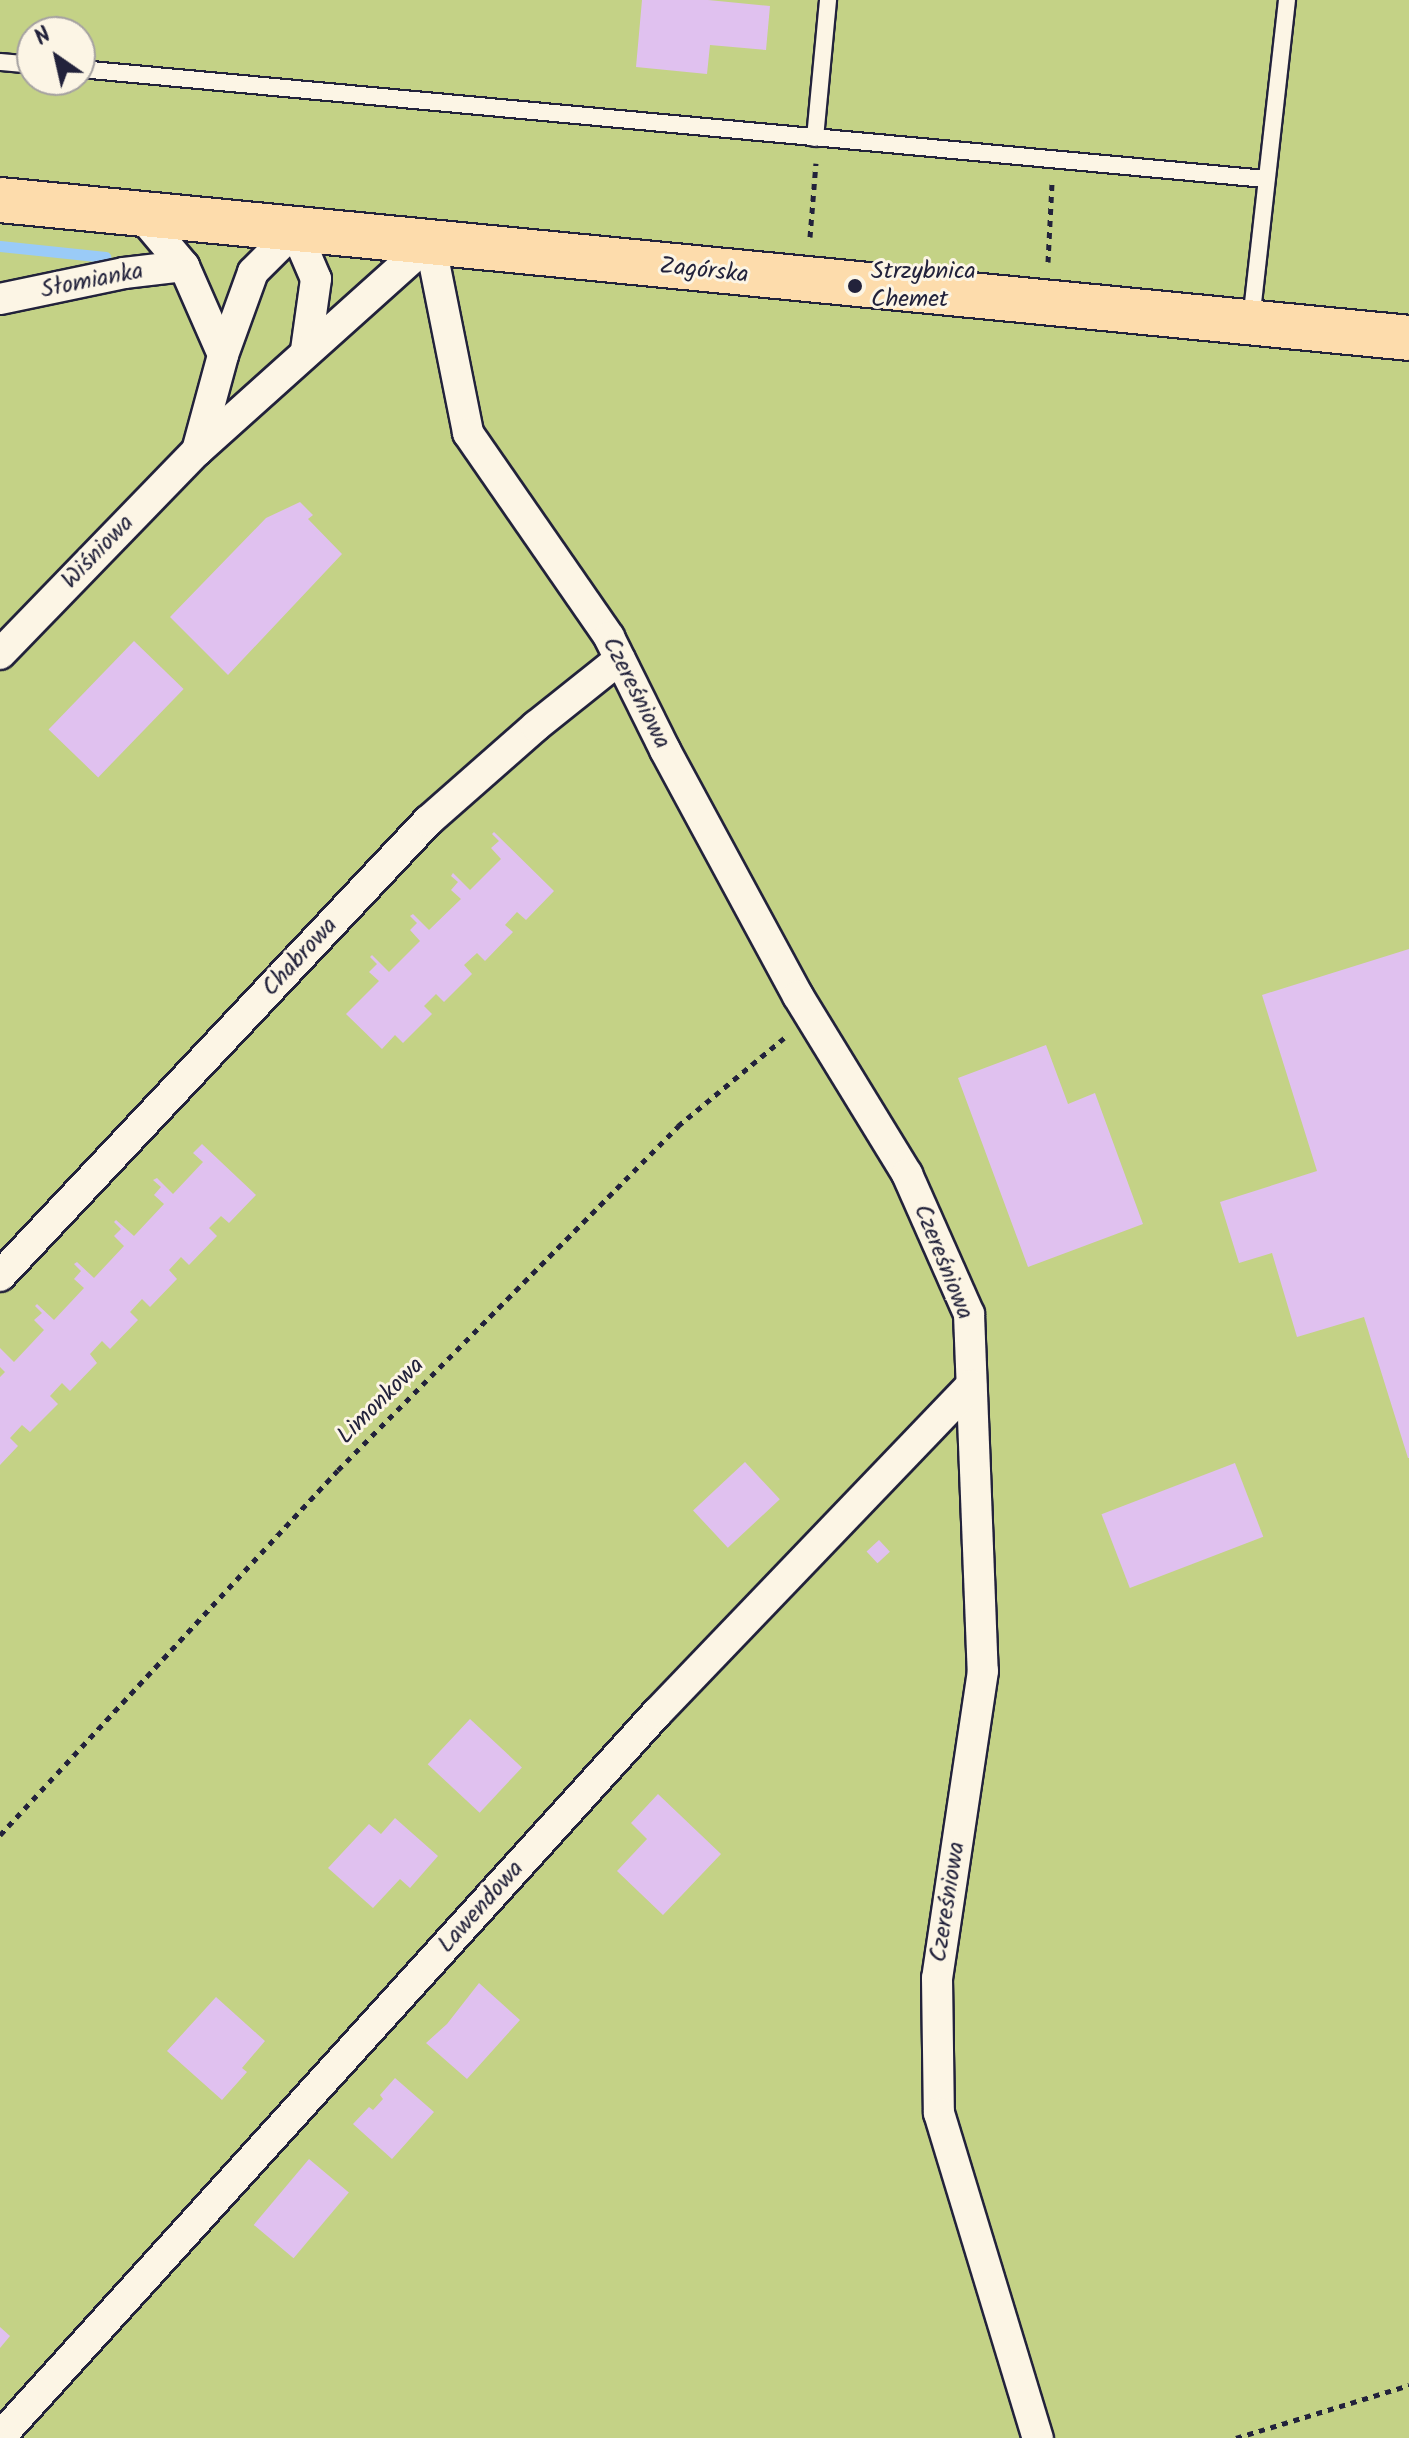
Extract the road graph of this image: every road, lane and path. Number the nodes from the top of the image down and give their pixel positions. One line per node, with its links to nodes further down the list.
1 (828, 0): 4 (lane)
2 (1287, 0): 6 (lane)
3 (96, 70): 4 (lane)
4 (817, 138): 5 (lane); 11 (path)
5 (1053, 160): 6 (lane); 13 (path)
6 (1265, 179): 15 (lane)
7 (0, 200): 8 (highway, Zagórska)
8 (141, 215): 9 (highway, Zagórska); 12 (street)
9 (295, 230): 10 (highway, Zagórska); 17 (street); 18 (street, Wiśniowa)
10 (430, 242): 15 (highway, Zagórska); 17 (street, Wiśniowa); 21 (street, Czereśniowa)
11 (809, 242)
12 (184, 266): 14 (street, Słomianka); 18 (street)
13 (1048, 267)
14 (0, 299)
15 (1251, 323): 16 (highway, Zagórska)
16 (1409, 338)
17 (306, 350): 19 (street, Wiśniowa)
18 (223, 355): 19 (street, Wiśniowa)
19 (197, 451): 20 (street, Wiśniowa)
20 (0, 654)
21 (620, 659): 22 (street, Czereśniowa); 23 (street, Chabrowa)
22 (811, 1015): 24 (street, Czereśniowa); 25 (path, Limonkowa)
23 (0, 1276)
24 (971, 1385): 27 (street, Lawendowa); 28 (street, Czereśniowa)
25 (0, 1835)
26 (1409, 2385): 29 (path)
27 (0, 2437)
28 (1038, 2438)
29 (1236, 2438)

